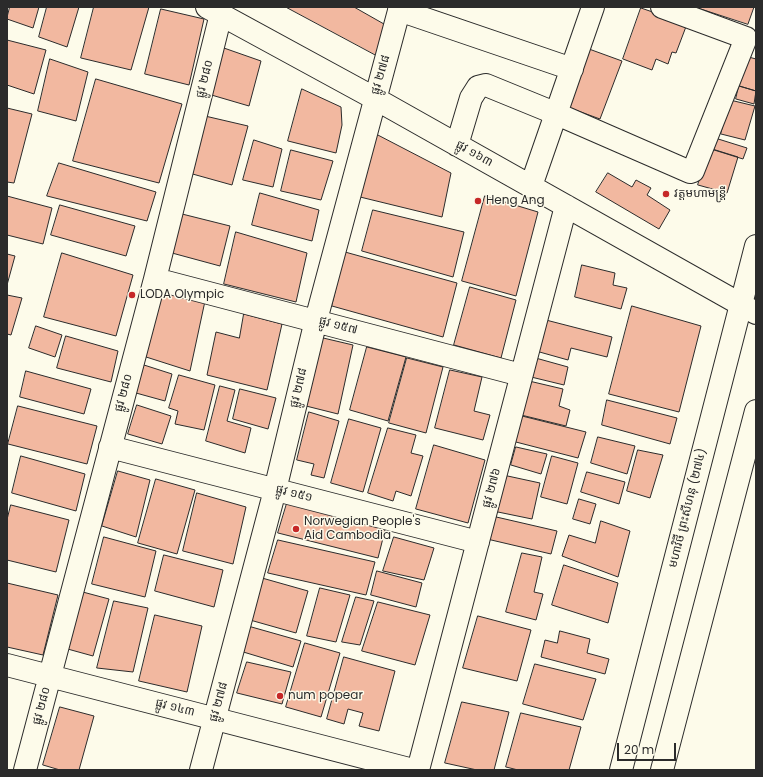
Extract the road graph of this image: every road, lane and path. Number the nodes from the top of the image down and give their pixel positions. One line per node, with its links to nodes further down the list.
1 (593, 7): 6 (street)
2 (662, 7): 5 (street)
3 (399, 9): 6 (street); 7 (street, ផ្លូវ ២៧៨)
4 (214, 11): 7 (street, ផ្លូវ ១៦៣); 13 (street, ផ្លូវ ២៨០)
5 (751, 38): 8 (street)
6 (572, 69): 8 (street)
7 (374, 98): 9 (street, ផ្លូវ ១៦៣); 15 (street, ផ្លូវ ២៧៨)
8 (556, 114): 9 (street); 10 (street)
9 (457, 145): 10 (street, ផ្លូវ ១៦៣)
10 (531, 186): 11 (street, ផ្លូវ ១៦៣)
11 (566, 206): 14 (street, ផ្លូវ ១៦៣); 16 (street, ផ្លូវ ២៧៦)
12 (756, 246): 14 (street, មហាវិថី ព្រះសីហនុ (២៧៤))
13 (155, 279): 15 (street, ផ្លូវ ១៥៧); 18 (street, ផ្លូវ ២៨០)
14 (748, 308): 28 (street, មហាវិថី ព្រះសីហនុ (២៧៤))
15 (316, 320): 16 (street, ផ្លូវ ១៥៧); 19 (street, ផ្លូវ ២៧៨)
16 (521, 375): 20 (street, ផ្លូវ ២៧៦)
17 (756, 411): 29 (street)
18 (110, 447): 19 (street, ផ្លូវ ១៥១); 22 (street, ផ្លូវ ២៨០)
19 (275, 490): 20 (street, ផ្លូវ ១៥១); 23 (street, ផ្លូវ ២៧៨)
20 (478, 542): 27 (street, ផ្លូវ ២៧៦)
21 (7, 665): 22 (street, ផ្លូវ ១៤៣)
22 (50, 676): 23 (street, ផ្លូវ ១៤៣); 24 (street, ផ្លូវ ២៨០)
23 (215, 719): 25 (street, ផ្លូវ ២៧៨); 26 (street, ផ្លូវ ១៤៣)
24 (25, 770)
25 (201, 770)
26 (413, 770)
27 (418, 770)
28 (620, 770)
29 (662, 770)

